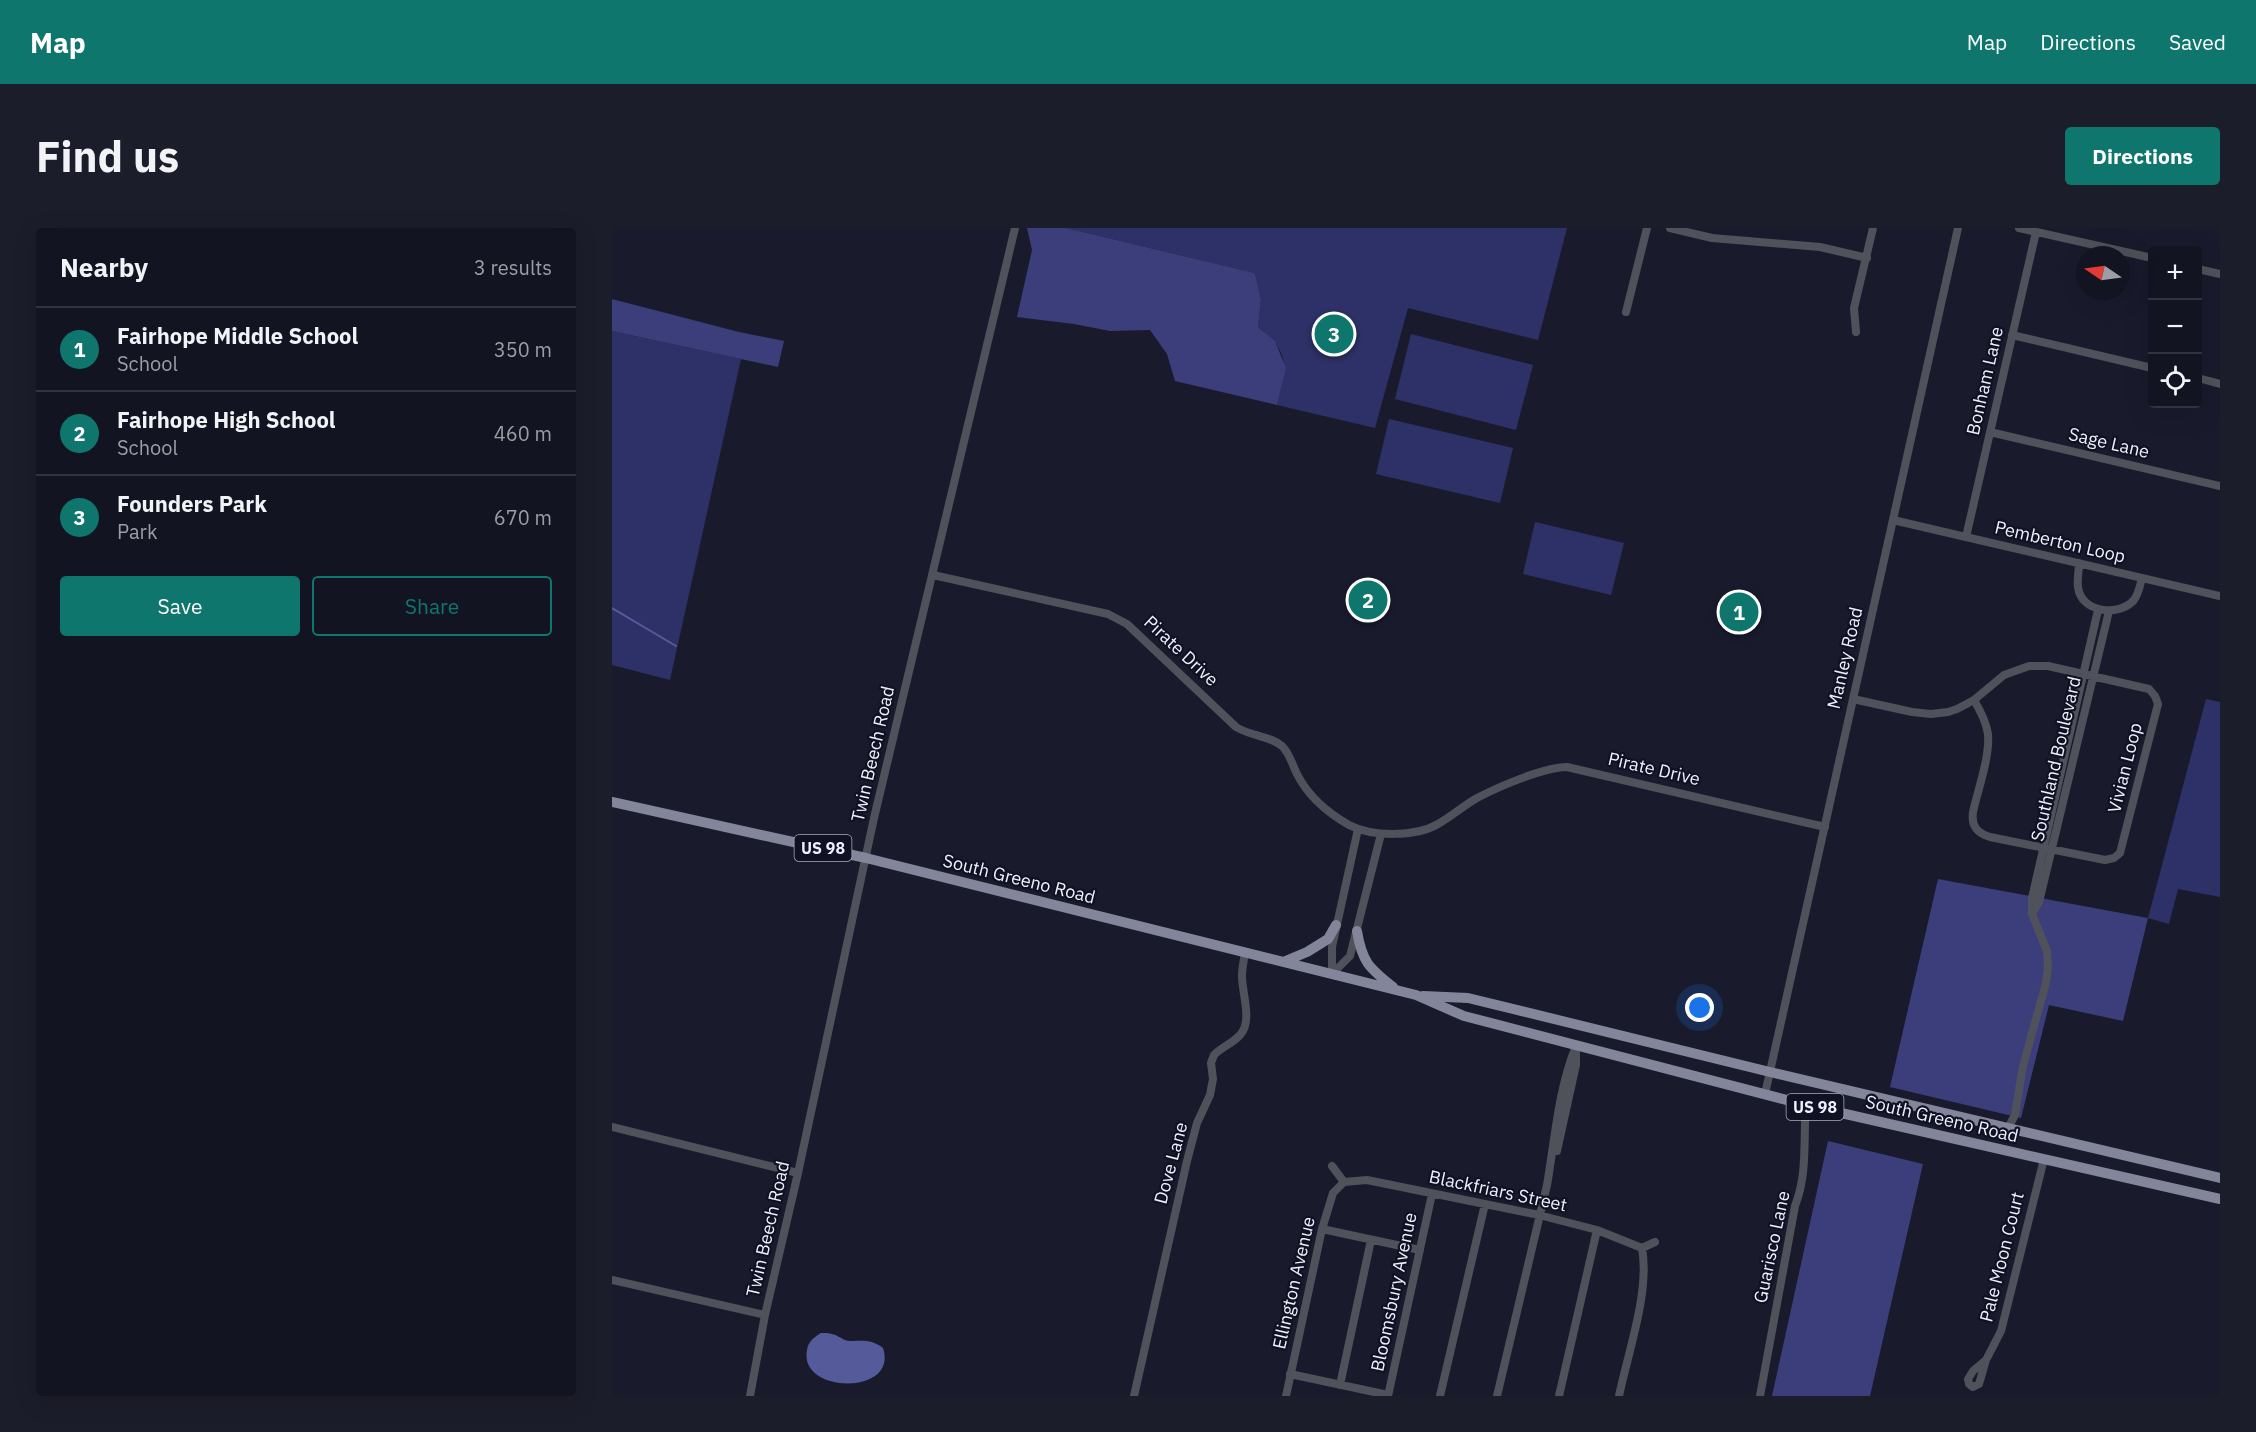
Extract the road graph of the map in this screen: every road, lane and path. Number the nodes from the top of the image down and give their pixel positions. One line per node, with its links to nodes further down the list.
1 (1015, 228): 23 (street, Twin Beech Road)
2 (1647, 228): 12 (street)
3 (1670, 228): 9 (street)
4 (1873, 228): 9 (street)
5 (1958, 228): 20 (street, Manley Road)
6 (2019, 228): 7 (street)
7 (2036, 232): 8 (street); 14 (street, Bonham Lane)
8 (2148, 257)
9 (1867, 258): 13 (street)
10 (2202, 270): 11 (street)
11 (2220, 274)
12 (1626, 312)
13 (1856, 332)
14 (2012, 335): 15 (street); 18 (street, Bonham Lane)
15 (2148, 367)
16 (2202, 379): 17 (street)
17 (2220, 384)
18 (1990, 432): 19 (street, Sage Lane); 21 (street, Bonham Lane)
19 (2220, 486)
20 (1893, 520): 21 (street, Pemberton Loop); 29 (street, Manley Road)
21 (1966, 537): 22 (street, Pemberton Loop)
22 (2079, 563): 24 (street, Pemberton Loop); 26 (street)
23 (933, 575): 33 (street, Pirate Drive); 36 (street, Twin Beech Road)
24 (2142, 578): 25 (street, Pemberton Loop); 27 (street)
25 (2220, 596)
26 (2098, 610): 27 (street); 28 (street, Southland Boulevard)
27 (2109, 611): 28 (street, Southland Boulevard)
28 (2088, 675): 30 (street, Vivian Loop); 35 (street, Southland Boulevard); 35 (street, Vivian Loop)
29 (1853, 699): 30 (street, Vivian Loop); 32 (street, Manley Road)
30 (1974, 700): 35 (street, Vivian Loop)
31 (612, 802): 36 (main road, South Greeno Road / US 98)
32 (1825, 827): 34 (street, Pirate Drive); 45 (street, Manley Road)
33 (1358, 829): 34 (street, Pirate Drive); 37 (street)
34 (1381, 834): 38 (street)
35 (2047, 849): 49 (street, Southland Boulevard)
36 (866, 858): 39 (main road, South Greeno Road / US 98); 52 (street, Twin Beech Road)
37 (1336, 925): 40 (main road); 41 (street)
38 (1357, 932): 41 (street); 42 (main road)
39 (1245, 952): 40 (main road, South Greeno Road / US 98); 71 (street, Dove Lane)
40 (1283, 962): 41 (main road, South Greeno Road / US 98)
41 (1332, 974): 42 (main road, South Greeno Road / US 98)
42 (1398, 991): 43 (main road, South Greeno Road / US 98)
43 (1416, 995): 44 (main road, South Greeno Road / US 98); 45 (main road, South Greeno Road / US 98)
44 (1576, 1047): 46 (main road, South Greeno Road / US 98); 58 (street)
45 (1770, 1072): 46 (street, Manley Road); 49 (main road, South Greeno Road / US 98)
46 (1765, 1094): 47 (main road, South Greeno Road / US 98)
47 (1806, 1105): 50 (main road, South Greeno Road / US 98); 78 (street, Guarisco Lane)
48 (612, 1127): 52 (street)
49 (2008, 1128): 53 (main road, South Greeno Road / US 98)
50 (2044, 1159): 56 (main road, South Greeno Road / US 98); 67 (street, Pale Moon Court)
51 (1332, 1166): 54 (street)
52 (798, 1173): 66 (street, Twin Beech Road)
53 (2220, 1178)
54 (1344, 1182): 55 (street, Blackfriars Street); 59 (street, Ellington Avenue)
55 (1432, 1194): 57 (street, Blackfriars Street); 64 (street, Bloomsbury Avenue)
56 (2220, 1199)
57 (1485, 1204): 58 (street, Blackfriars Street); 74 (street)
58 (1539, 1215): 60 (street, Blackfriars Street); 75 (street)
59 (1322, 1229): 61 (street); 68 (street, Ellington Avenue)
60 (1597, 1230): 63 (street, Blackfriars Street); 76 (street)
61 (1371, 1240): 64 (street); 69 (street)
62 (1655, 1242): 63 (street)
63 (1642, 1248): 77 (street)
64 (1420, 1250): 73 (street, Bloomsbury Avenue)
65 (612, 1280): 66 (street)
66 (765, 1315): 70 (street, Twin Beech Road)
67 (1986, 1360)
68 (1290, 1374): 69 (street); 72 (street, Ellington Avenue)
69 (1340, 1385): 73 (street)
70 (750, 1396)
71 (1134, 1396)
72 (1286, 1396)
73 (1388, 1396)
74 (1440, 1396)
75 (1497, 1396)
76 (1559, 1396)
77 (1619, 1396)
78 (1760, 1396)

